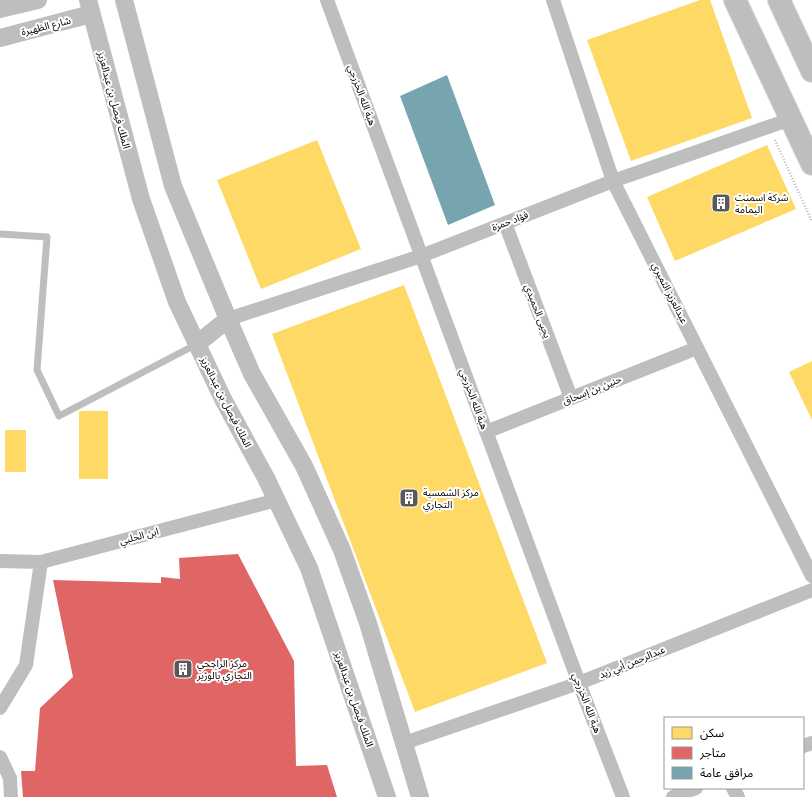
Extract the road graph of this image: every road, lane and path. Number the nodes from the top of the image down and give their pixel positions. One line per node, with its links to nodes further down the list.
1 (38, 0): 8 (street)
2 (124, 0): 19 (street)
3 (326, 0): 18 (street, هبة الله الخزرجي)
4 (553, 0): 14 (street, عبدالعزيز الثميري)
5 (735, 0): 11 (main road)
6 (780, 0): 10 (main road)
7 (89, 7): 9 (street, شارع الظهيرة); 20 (street, الملك فيصل بن عبدالعزيز)
8 (0, 9)
9 (0, 38)
10 (812, 71)
11 (791, 119): 12 (street, فؤاد حمزة); 13 (main road)
12 (769, 127): 14 (street, فؤاد حمزة); 15 (path)
13 (812, 164)
14 (613, 181): 16 (street, فؤاد حمزة); 21 (street, عبدالعزيز الثميري)
15 (812, 222)
16 (505, 223): 18 (street, فؤاد حمزة); 22 (street, يحيى الحميدي)
17 (0, 234): 20 (lane)
18 (421, 256): 19 (street, فؤاد حمزة); 23 (street, هبة الله الخزرجي)
19 (228, 319): 20 (street); 31 (street)
20 (197, 344): 24 (street, الملك فيصل بن عبدالعزيز)
21 (697, 348): 22 (street, حنين بن إسحاق); 27 (street, عبدالعزيز الثميري)
22 (571, 398): 23 (street, حنين بن إسحاق)
23 (486, 432): 29 (street, هبة الله الخزرجي)
24 (277, 500): 26 (street, ابن الحلبي); 35 (street, الملك فيصل بن عبدالعزيز)
25 (0, 561): 26 (street, ابن الحلبي)
26 (41, 562): 30 (street)
27 (812, 576)
28 (812, 590): 29 (street, عبدالرحمن أبي زيد)
29 (579, 683): 31 (street, عبدالرحمن أبي زيد); 37 (street, هبة الله الخزرجي)
30 (0, 708)
31 (404, 743): 36 (street)
32 (0, 757): 34 (street)
33 (693, 789): 38 (street)
34 (11, 797)
35 (387, 797)
36 (420, 797)
37 (623, 797)
38 (673, 797)

